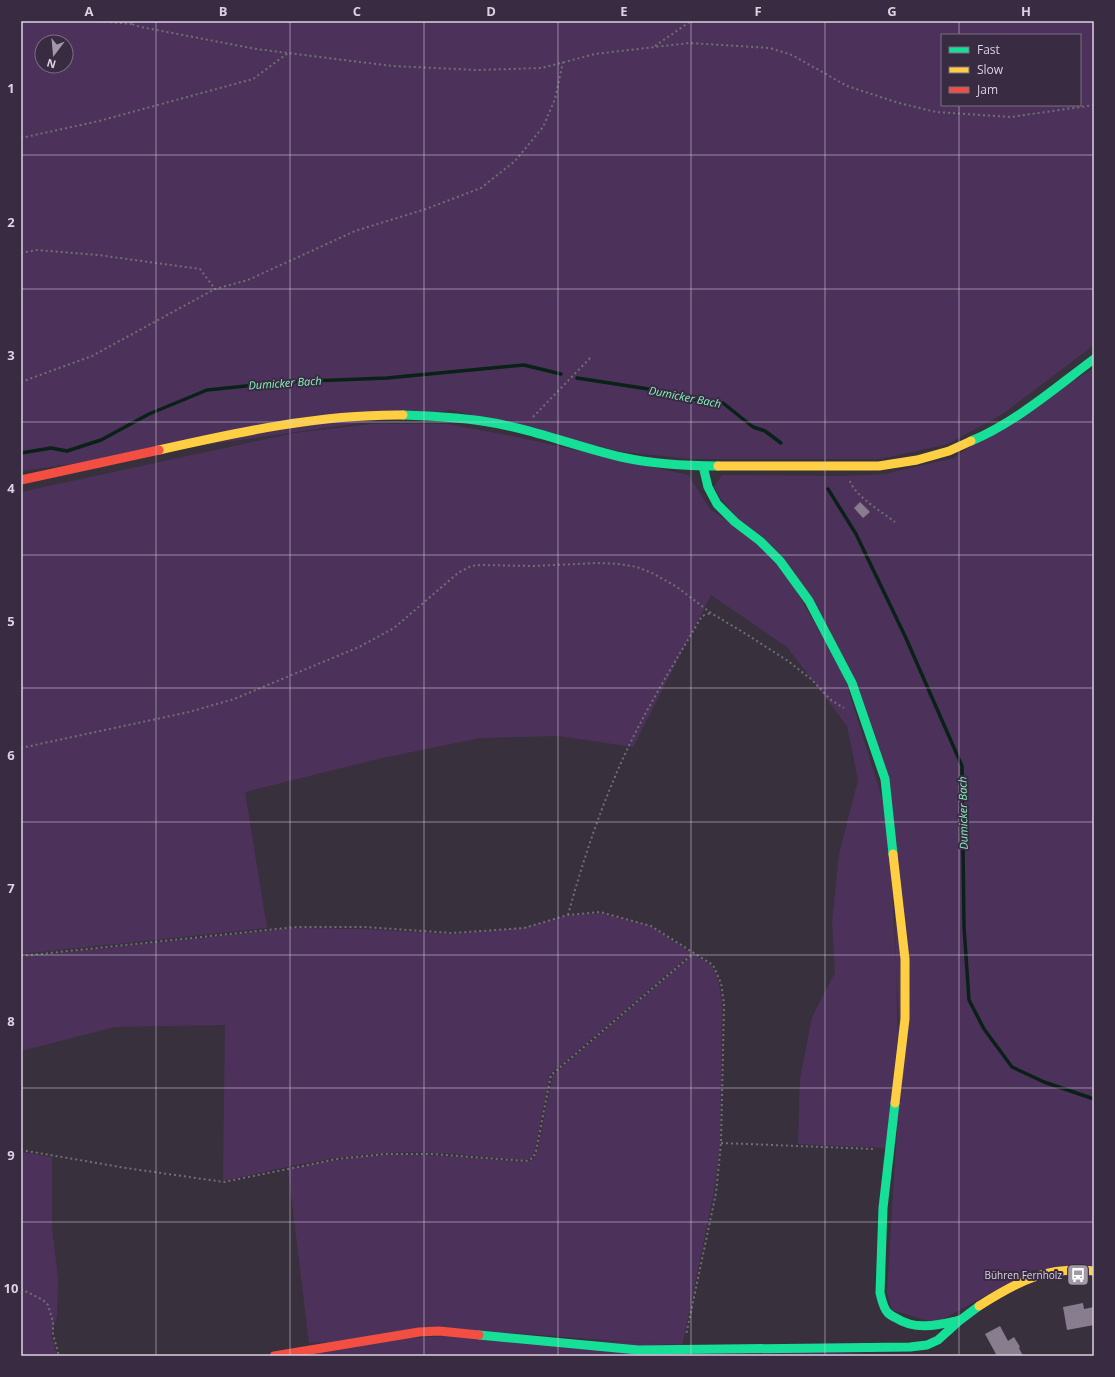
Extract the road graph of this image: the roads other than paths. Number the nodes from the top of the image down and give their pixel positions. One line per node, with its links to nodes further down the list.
1 (1094, 358): 2 (street)
2 (703, 466): 3 (street); 5 (street)
3 (21, 480)
4 (1094, 1271): 5 (street)
5 (960, 1320): 6 (street)
6 (274, 1356)

